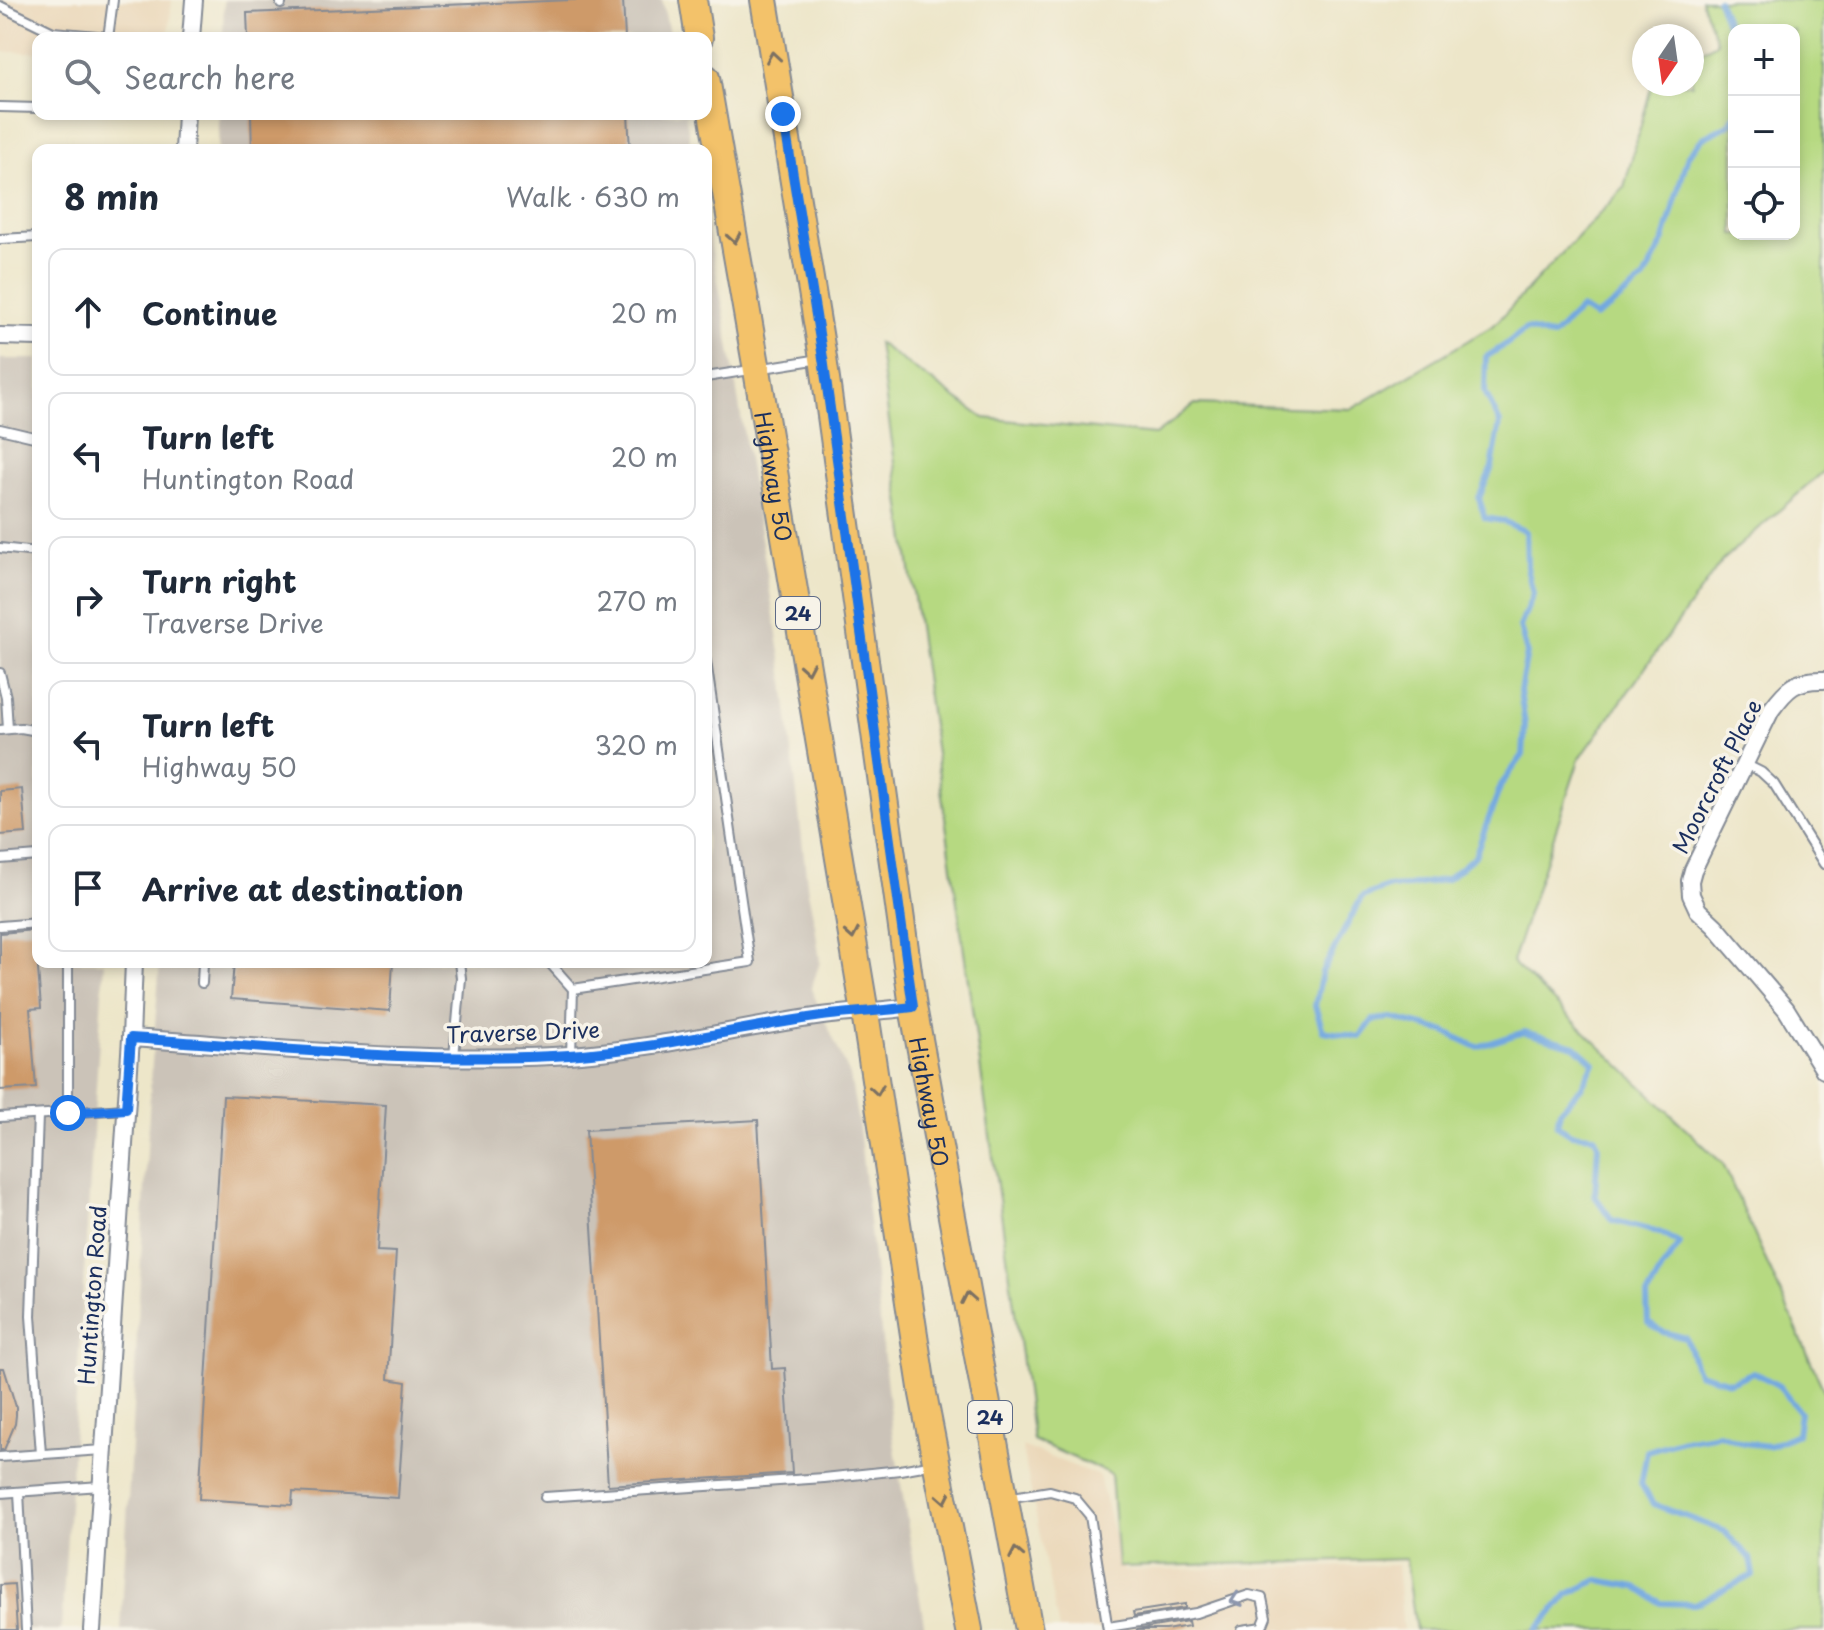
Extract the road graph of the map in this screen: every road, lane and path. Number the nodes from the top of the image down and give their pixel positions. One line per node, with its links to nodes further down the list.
1 (113, 0): 7 (lane)
2 (194, 0): 8 (street)
3 (693, 0): 9 (main road)
4 (764, 0): 19 (main road, Highway 50 / 24, one-way to 4)
5 (0, 6): 6 (lane)
6 (53, 32)
7 (109, 32)
8 (191, 32)
9 (698, 32)
10 (0, 107): 11 (lane)
11 (32, 108)
12 (712, 112): 20 (main road, Highway 50 / 24, one-way to 20)
13 (186, 120): 14 (street)
14 (184, 144)
15 (32, 237): 16 (lane)
16 (0, 239)
17 (0, 336): 18 (street)
18 (32, 337)
19 (823, 358): 20 (lane); 46 (main road, Highway 50 / 24)
20 (757, 370): 21 (lane); 47 (main road, Highway 50 / 24, one-way to 47)
21 (712, 376)
22 (0, 429): 23 (lane)
23 (32, 437)
24 (0, 548): 25 (lane)
25 (32, 550)
26 (0, 673): 29 (lane)
27 (1824, 680): 31 (street, Moorcroft Place)
28 (712, 702): 43 (lane)
29 (4, 730): 30 (lane)
30 (32, 730)
31 (1745, 764): 34 (lane); 51 (street, Moorcroft Place)
32 (32, 856): 33 (lane)
33 (0, 859)
34 (1824, 864)
35 (32, 923): 36 (lane)
36 (0, 926)
37 (68, 968): 53 (lane)
38 (134, 968): 48 (street, Huntington Road)
39 (203, 968): 44 (lane)
40 (460, 968): 50 (lane)
41 (554, 968): 45 (lane)
42 (711, 968): 45 (lane)
43 (712, 968)
44 (202, 983)
45 (573, 989): 49 (lane)
46 (913, 1007): 47 (street, Traverse Drive); 64 (main road, Highway 50 / 24, one-way to 46)
47 (865, 1013): 49 (street, Traverse Drive); 59 (main road, Highway 50 / 24, one-way to 59)
48 (131, 1038): 50 (street, Traverse Drive); 52 (street, Huntington Road)
49 (571, 1055): 50 (street, Traverse Drive)
50 (454, 1057)
51 (1824, 1070)
52 (126, 1109): 53 (lane); 56 (street, Huntington Road)
53 (68, 1113): 54 (lane)
54 (38, 1115): 55 (lane); 57 (lane)
55 (0, 1117)
56 (103, 1450): 57 (lane); 60 (street, Huntington Road)
57 (41, 1454): 58 (lane)
58 (0, 1457)
59 (937, 1463): 63 (lane); 68 (main road, Highway 50 / 24, one-way to 68)
60 (102, 1486): 61 (lane); 67 (street, Huntington Road)
61 (19, 1492): 62 (lane); 66 (lane)
62 (0, 1493)
63 (545, 1497)
64 (1005, 1498): 65 (lane); 69 (main road, Highway 50 / 24, one-way to 64)
65 (1108, 1628): 70 (lane, one-way to 65)
66 (26, 1630)
67 (92, 1630)
68 (969, 1630)
69 (1029, 1630)
70 (1242, 1630)

